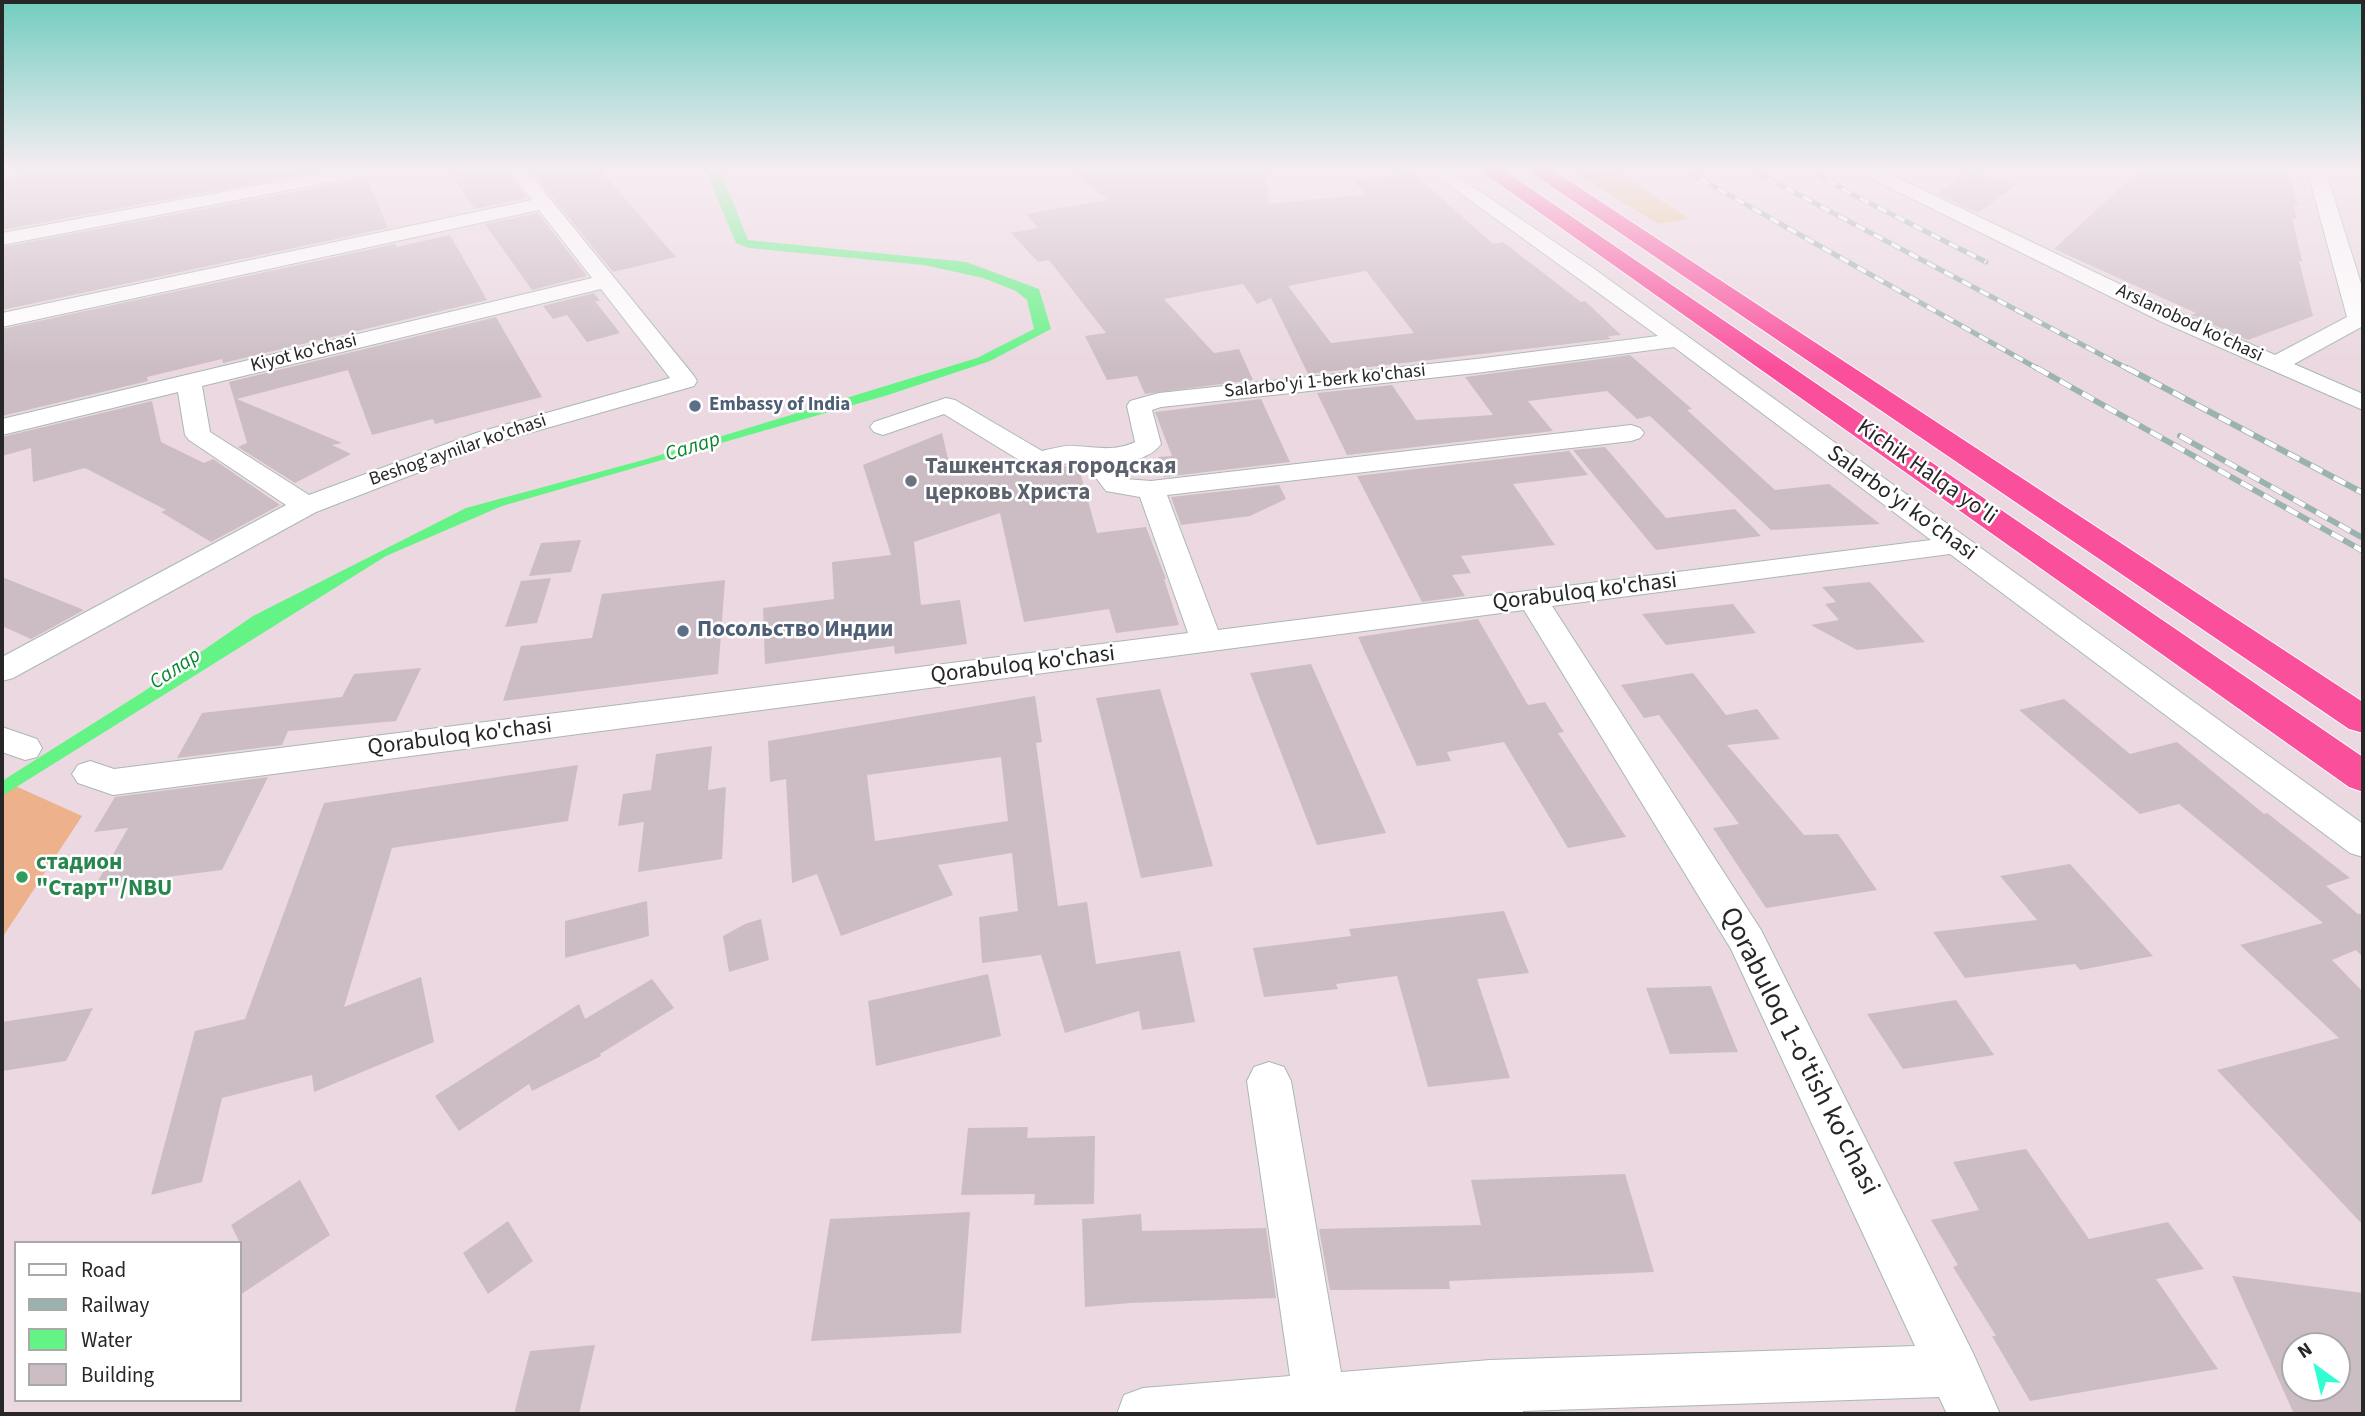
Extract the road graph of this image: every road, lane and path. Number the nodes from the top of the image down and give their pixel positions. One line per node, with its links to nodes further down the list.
1 (23, 235): 9 (street)
2 (396, 235): 11 (street)
3 (570, 235): 10 (street, Beshog'aynilar ko'chasi)
4 (1531, 235): 12 (street, Salarbo'yi ko'chasi)
5 (1585, 235): 28 (highway, Kichik Halqa yo'li)
6 (1636, 235): 26 (highway, Kichik Halqa yo'li)
7 (2013, 235): 13 (street, Arslanobod ko'chasi)
8 (2336, 235): 13 (street)
9 (2, 239)
10 (606, 281): 14 (street, Kiyot ko'chasi); 21 (street, Beshog'aynilar ko'chasi)
11 (2, 320)
12 (1678, 340): 19 (street, Salarbo'yi 1-berk ko'chasi); 22 (street, Salarbo'yi ko'chasi)
13 (2276, 364): 15 (street, Arslanobod ko'chasi)
14 (189, 382): 16 (street, Kiyot ko'chasi); 21 (street)
15 (2363, 403)
16 (2, 427)
17 (883, 427): 19 (street)
18 (1631, 433): 20 (street)
19 (1094, 457): 20 (street)
20 (1151, 489): 24 (street)
21 (306, 506): 25 (street, Beshog'aynilar ko'chasi)
22 (1956, 545): 23 (street, Qorabuloq ko'chasi); 29 (street, Salarbo'yi ko'chasi)
23 (1533, 600): 24 (street, Qorabuloq ko'chasi); 31 (street, Qorabuloq 1-o'tish ko'chasi)
24 (1208, 643): 27 (street, Qorabuloq ko'chasi)
25 (4, 666)
26 (2363, 720)
27 (90, 774)
28 (2363, 777)
29 (2363, 843)
30 (1269, 1081): 33 (street)
31 (1965, 1393): 32 (street, Qorabuloq 1-o'tish ko'chasi)
32 (1494, 1400): 33 (street, Qorabuloq 1-o'tish ko'chasi)
33 (1320, 1402): 34 (street, Qorabuloq 1-o'tish ko'chasi)
34 (1143, 1414)

